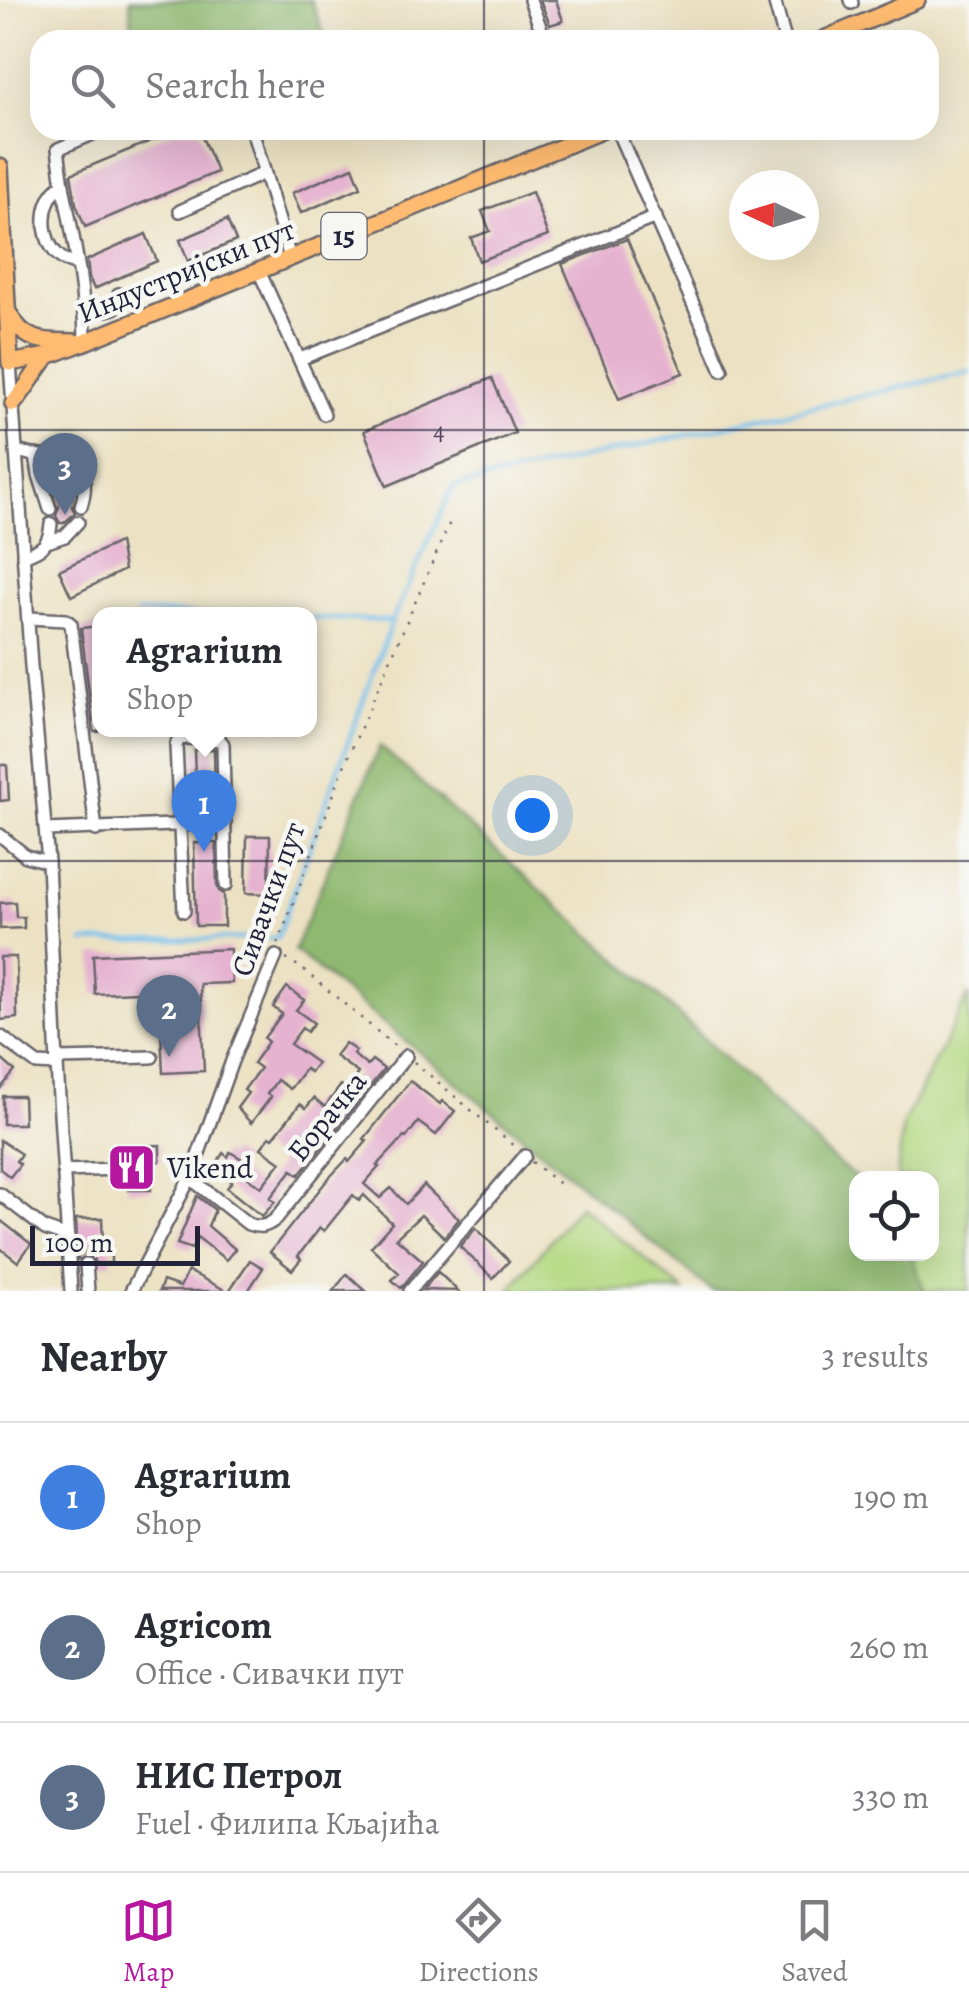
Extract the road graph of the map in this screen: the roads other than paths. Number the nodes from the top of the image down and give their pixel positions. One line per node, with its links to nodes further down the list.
1 (530, 0): 4 (street)
2 (774, 0): 5 (street)
3 (917, 0): 6 (main road)
4 (541, 30)
5 (782, 30)
6 (846, 30)
7 (80, 140): 13 (street)
8 (255, 140): 12 (street)
9 (567, 140): 16 (main road, Индустријски пут / 15)
10 (621, 140): 15 (street)
11 (0, 166): 21 (main road)
12 (264, 173): 14 (street); 16 (street)
13 (64, 185): 17 (street); 17 (street)
14 (180, 211)
15 (656, 218): 24 (street); 26 (street)
16 (290, 258): 18 (main road, Индустријски пут / 15)
17 (78, 264): 20 (street)
18 (259, 271): 22 (main road, Индустријски пут / 15); 24 (street)
19 (119, 294): 20 (street)
20 (85, 309): 22 (street)
21 (8, 310): 22 (main road); 25 (main road)
22 (85, 342): 23 (main road, Индустријски пут / 15)
23 (48, 356): 25 (main road, Индустријски пут / 15); 27 (main road)
24 (300, 359): 28 (street)
25 (10, 363): 27 (street)
26 (722, 370)
27 (13, 404): 29 (street)
28 (324, 414)
29 (16, 452): 30 (street); 36 (street)
30 (36, 456): 31 (street); 32 (street)
31 (79, 501)
32 (51, 503)
33 (78, 522): 35 (street)
34 (51, 524): 35 (street)
35 (47, 542): 36 (street)
36 (23, 556): 37 (street)
37 (28, 618): 40 (street); 41 (street)
38 (225, 823): 39 (street); 39 (street); 44 (street)
39 (181, 824): 41 (street); 45 (street)
40 (46, 830): 41 (street); 43 (street)
41 (96, 830)
42 (0, 835): 43 (street)
43 (48, 862): 50 (street)
44 (226, 885)
45 (184, 911)
46 (276, 956): 54 (street, Сивачки пут)
47 (0, 1036): 50 (street)
48 (406, 1056): 54 (street, Борачка)
49 (152, 1057): 50 (street)
50 (57, 1062): 53 (street)
51 (525, 1156): 62 (street)
52 (117, 1169): 53 (street)
53 (64, 1171): 56 (street)
54 (190, 1178): 61 (street, Сивачки пут)
55 (0, 1194): 56 (street)
56 (68, 1232): 57 (street); 59 (street)
57 (81, 1246)
58 (86, 1264): 60 (street)
59 (71, 1291)
60 (88, 1291)
61 (131, 1291)
62 (410, 1291)

